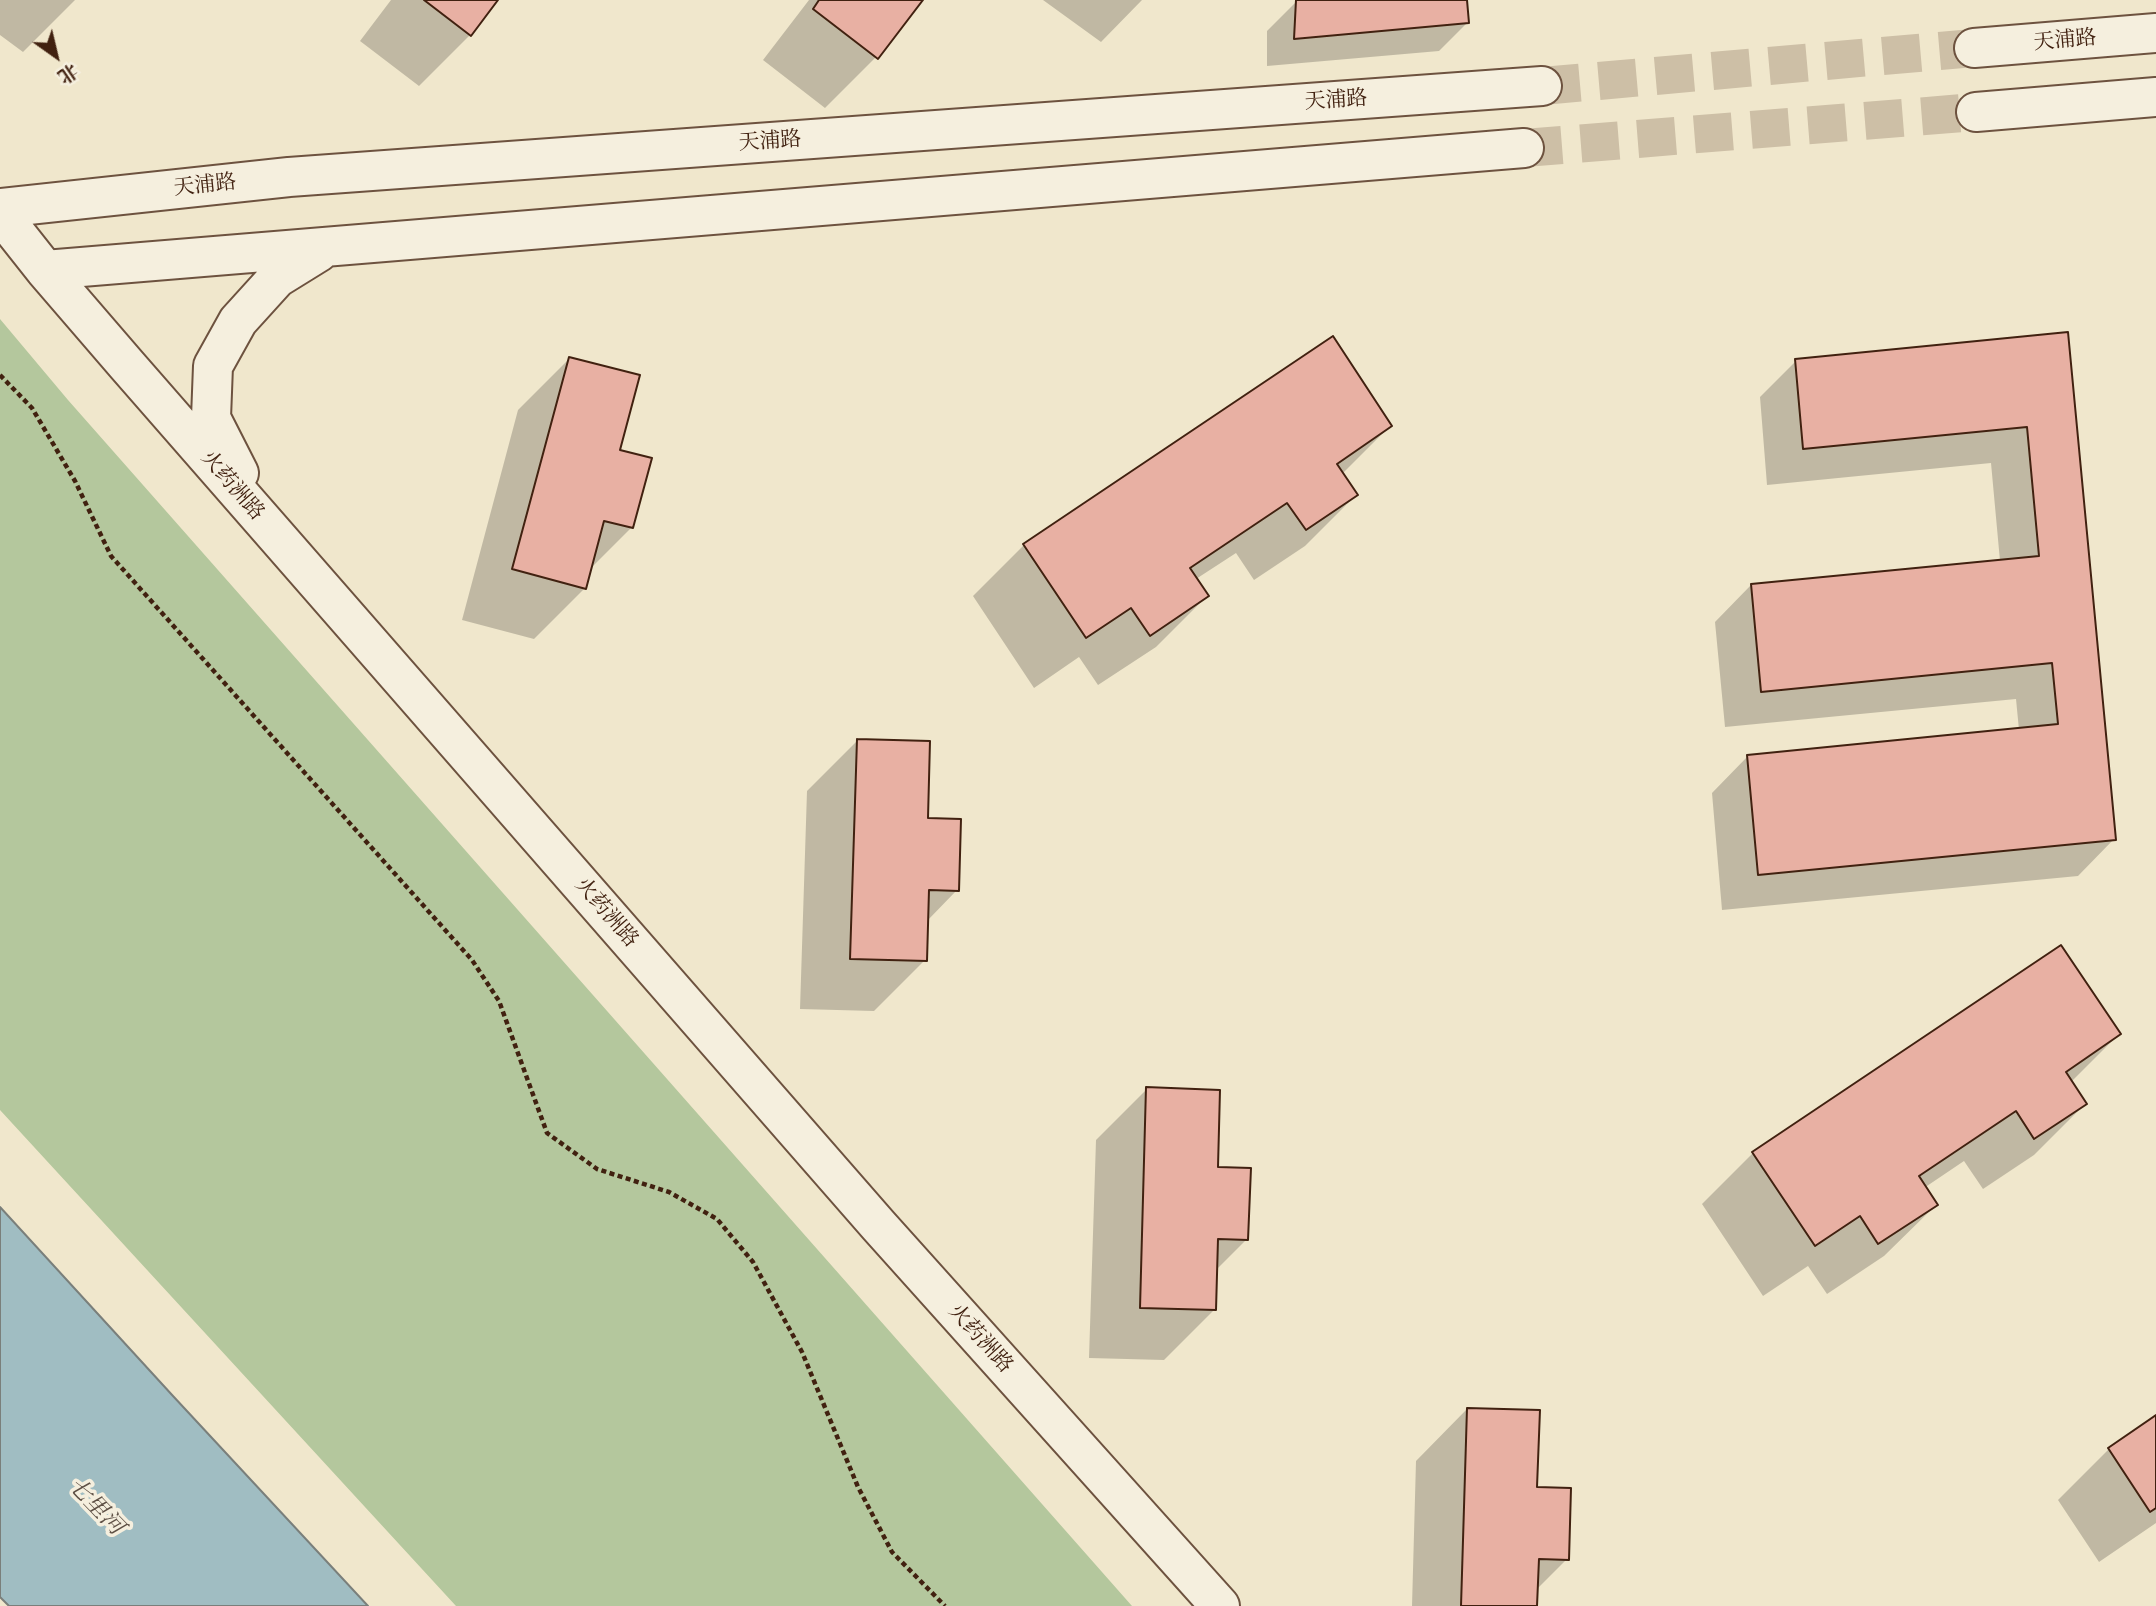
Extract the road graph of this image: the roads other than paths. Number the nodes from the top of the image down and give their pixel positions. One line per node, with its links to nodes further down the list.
1 (2156, 33): 2 (street, 天浦路)
2 (1974, 48)
3 (1542, 86): 7 (street, 天浦路)
4 (2156, 97): 5 (street)
5 (1976, 112)
6 (1524, 148): 8 (street)
7 (0, 210): 9 (street, 火药洲路)
8 (326, 248): 9 (street); 10 (street)
9 (45, 270): 10 (street, 火药洲路)
10 (266, 524): 11 (street, 火药洲路)
11 (1220, 1606)

